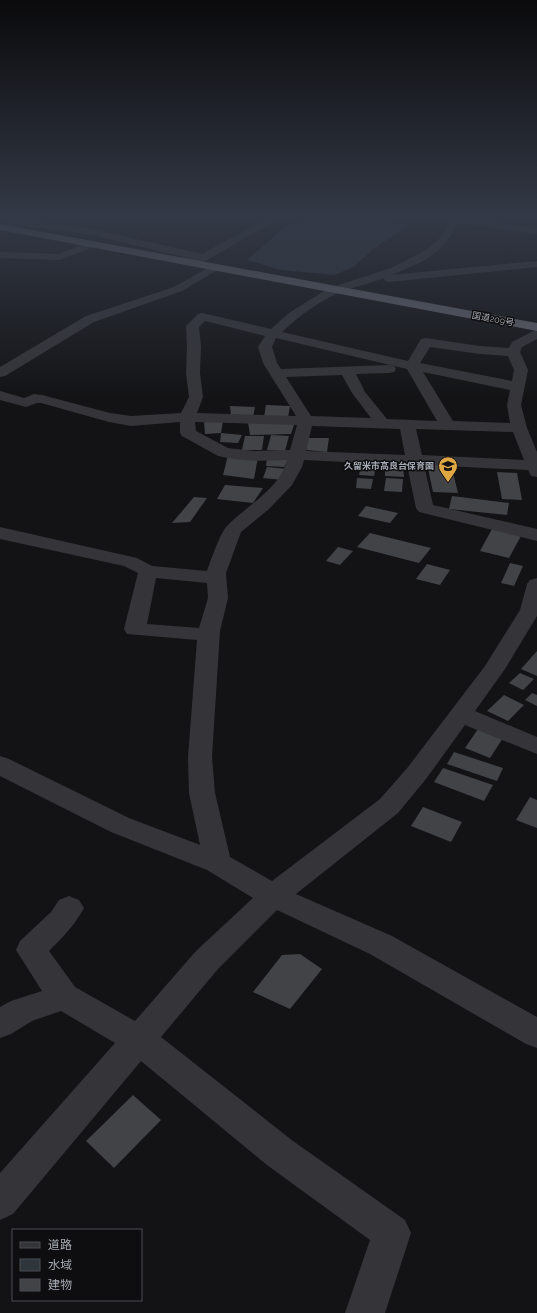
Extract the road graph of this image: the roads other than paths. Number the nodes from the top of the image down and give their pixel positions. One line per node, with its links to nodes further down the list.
1 (196, 278): 13 (street)
2 (274, 278): 6 (highway, 国道209号)
3 (372, 278): 5 (street)
4 (386, 278): 5 (street)
5 (368, 280): 6 (street)
6 (336, 290): 7 (highway, 国道209号); 9 (street)
7 (537, 327)
8 (537, 333): 10 (street)
9 (273, 334): 11 (street); 14 (street); 17 (street)
10 (513, 352): 11 (street); 15 (street)
11 (412, 367): 12 (street); 15 (street); 21 (street)
12 (346, 370): 14 (street); 19 (street)
13 (0, 373)
14 (276, 373): 18 (street)
15 (518, 387): 22 (street)
16 (0, 395): 17 (street)
17 (187, 417): 18 (street); 23 (street)
18 (306, 420): 19 (street); 23 (street)
19 (383, 424): 20 (street)
20 (408, 424): 21 (street); 24 (street)
21 (448, 426): 22 (street)
22 (519, 428): 25 (street)
23 (296, 455): 24 (street); 29 (street)
24 (414, 460): 25 (street); 27 (street)
25 (536, 469)
26 (0, 533): 28 (street)
27 (537, 535)
28 (148, 571): 29 (street); 31 (street)
29 (217, 578): 31 (street)
30 (535, 602): 32 (street)
31 (209, 635): 35 (street)
32 (460, 714): 33 (street); 36 (street)
33 (537, 746)
34 (0, 765): 35 (street)
35 (217, 863): 36 (street)
36 (274, 896): 40 (street); 41 (street)
37 (69, 908): 38 (street)
38 (64, 997): 39 (street); 41 (street)
39 (0, 1024)
40 (537, 1034)
41 (138, 1040): 42 (street); 43 (street)
42 (0, 1202)
43 (366, 1313)

